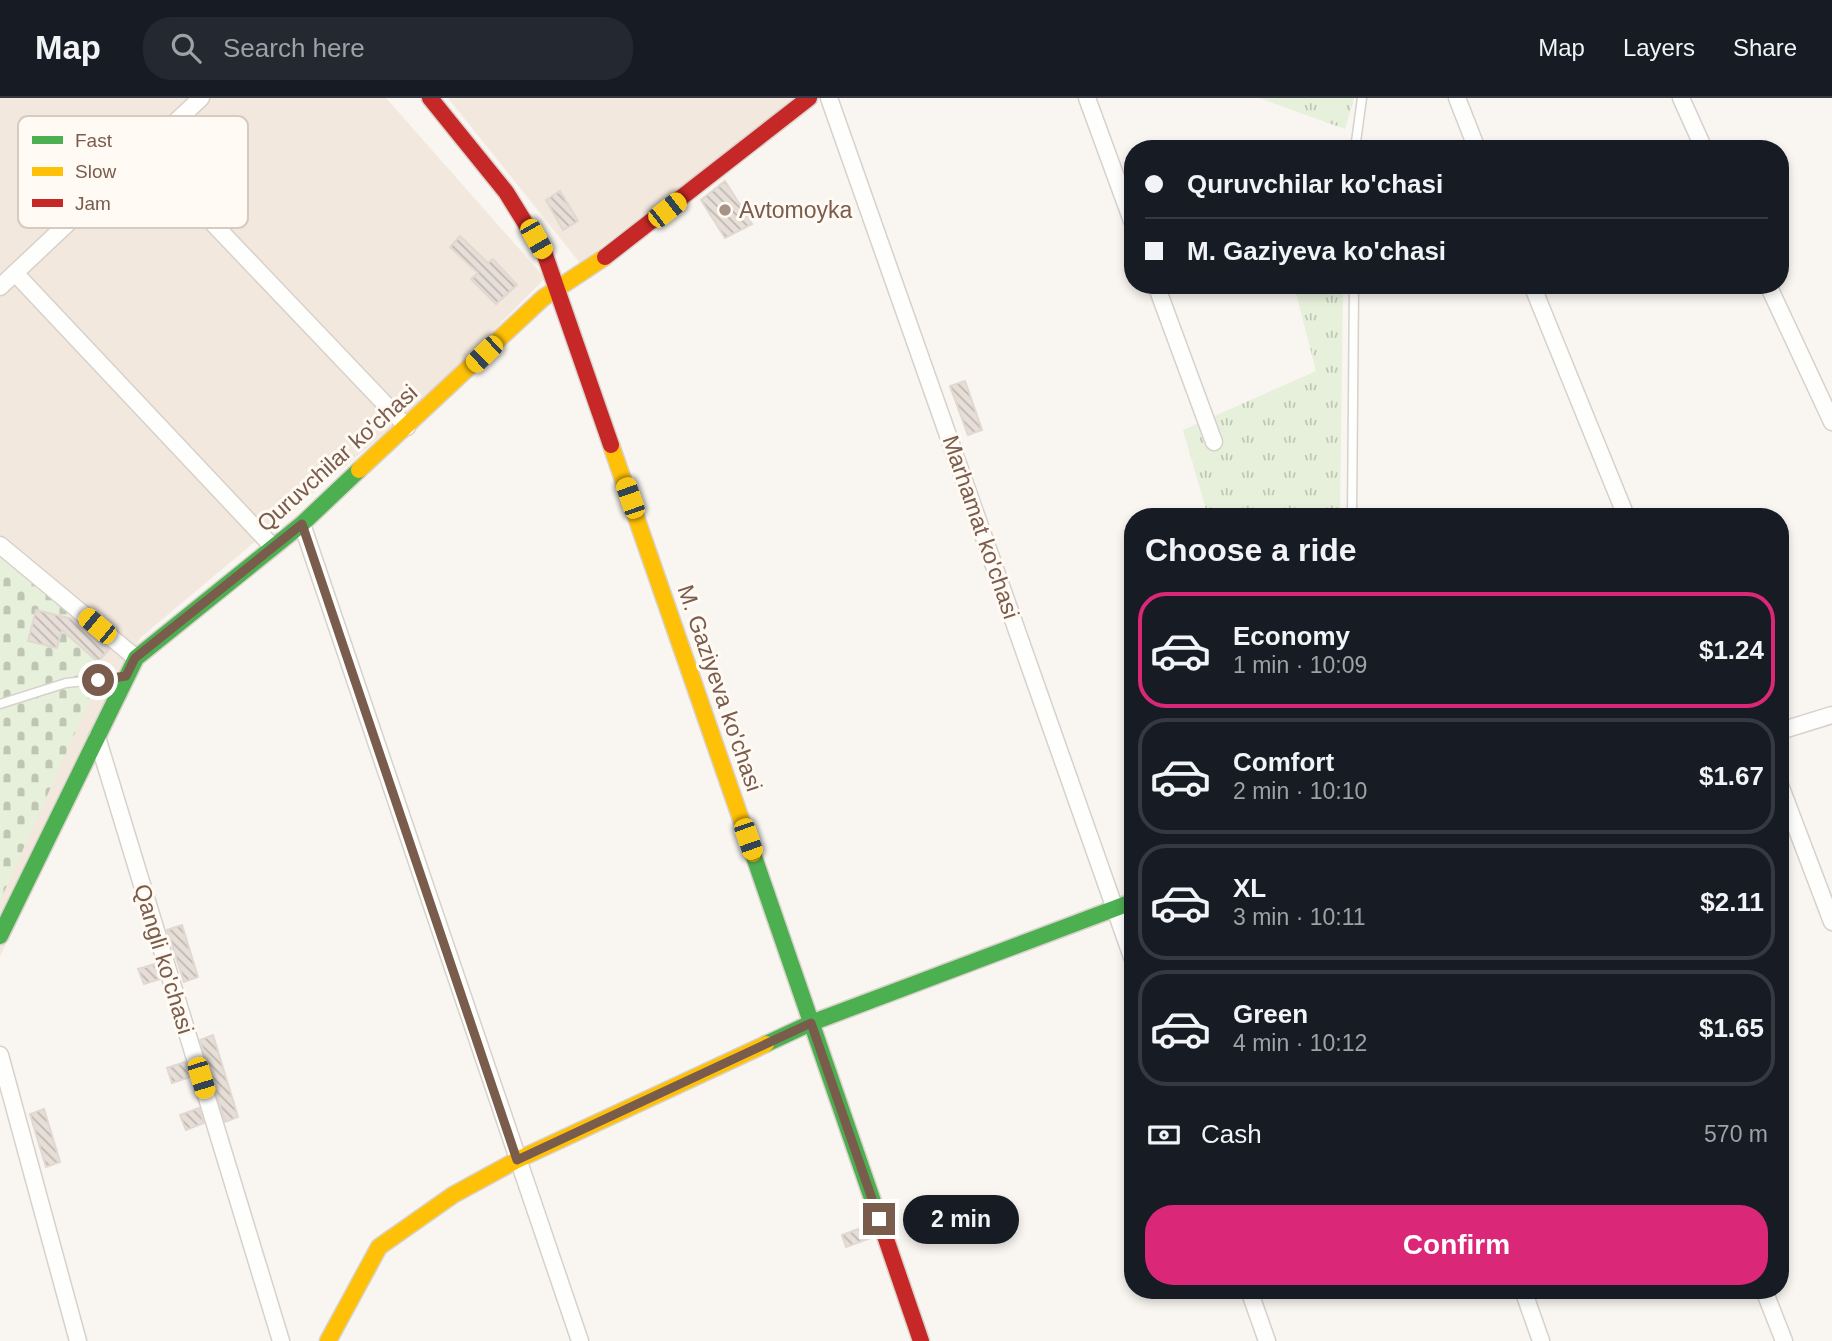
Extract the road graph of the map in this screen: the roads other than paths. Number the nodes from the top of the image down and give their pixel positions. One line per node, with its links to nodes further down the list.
1 (201, 98): 9 (street)
2 (430, 98): 18 (street, M. Gaziyeva ko'chasi)
3 (809, 98): 18 (street, Quruvchilar ko'chasi)
4 (829, 98): 39 (street, Marhamat ko'chasi)
5 (1087, 98): 13 (street)
6 (1362, 98): 10 (lane)
7 (1457, 98): 11 (street)
8 (1684, 99): 12 (street)
9 (182, 116)
10 (1357, 140)
11 (1473, 140)
12 (1700, 140)
13 (1124, 199)
14 (63, 228): 16 (street)
15 (217, 228): 24 (street)
16 (15, 273): 17 (street); 30 (street)
17 (0, 286)
18 (558, 288): 24 (street, Quruvchilar ko'chasi); 43 (street, M. Gaziyeva ko'chasi)
19 (1159, 294): 25 (street)
20 (1354, 294): 26 (lane)
21 (1536, 294): 27 (street)
22 (1772, 294): 23 (street)
23 (1832, 422)
24 (407, 427): 28 (street, Quruvchilar ko'chasi)
25 (1214, 442)
26 (1352, 508)
27 (1623, 508)
28 (302, 524): 30 (street, Quruvchilar ko'chasi); 45 (street)
29 (0, 545): 31 (street)
30 (273, 547): 31 (street, Quruvchilar ko'chasi)
31 (135, 658): 32 (street, Quruvchilar ko'chasi)
32 (126, 676): 33 (lane); 36 (street, Quruvchilar ko'chasi)
33 (0, 704)
34 (1832, 715): 35 (street)
35 (1789, 728)
36 (97, 737): 42 (street, Quruvchilar ko'chasi); 50 (street, Qangli ko'chasi)
37 (1789, 809): 40 (street)
38 (1124, 904): 39 (street)
39 (1115, 906): 41 (street, Marhamat ko'chasi); 43 (street)
40 (1832, 922)
41 (1124, 933)
42 (0, 936)
43 (811, 1023): 45 (street); 53 (street, M. Gaziyeva ko'chasi)
44 (0, 1055): 49 (street)
45 (517, 1160): 51 (street); 52 (street)
46 (1252, 1299): 54 (street)
47 (1526, 1299): 55 (street)
48 (1768, 1299): 56 (street)
49 (78, 1341)
50 (281, 1341)
51 (328, 1341)
52 (580, 1341)
53 (921, 1341)
54 (1267, 1341)
55 (1541, 1341)
56 (1784, 1341)

